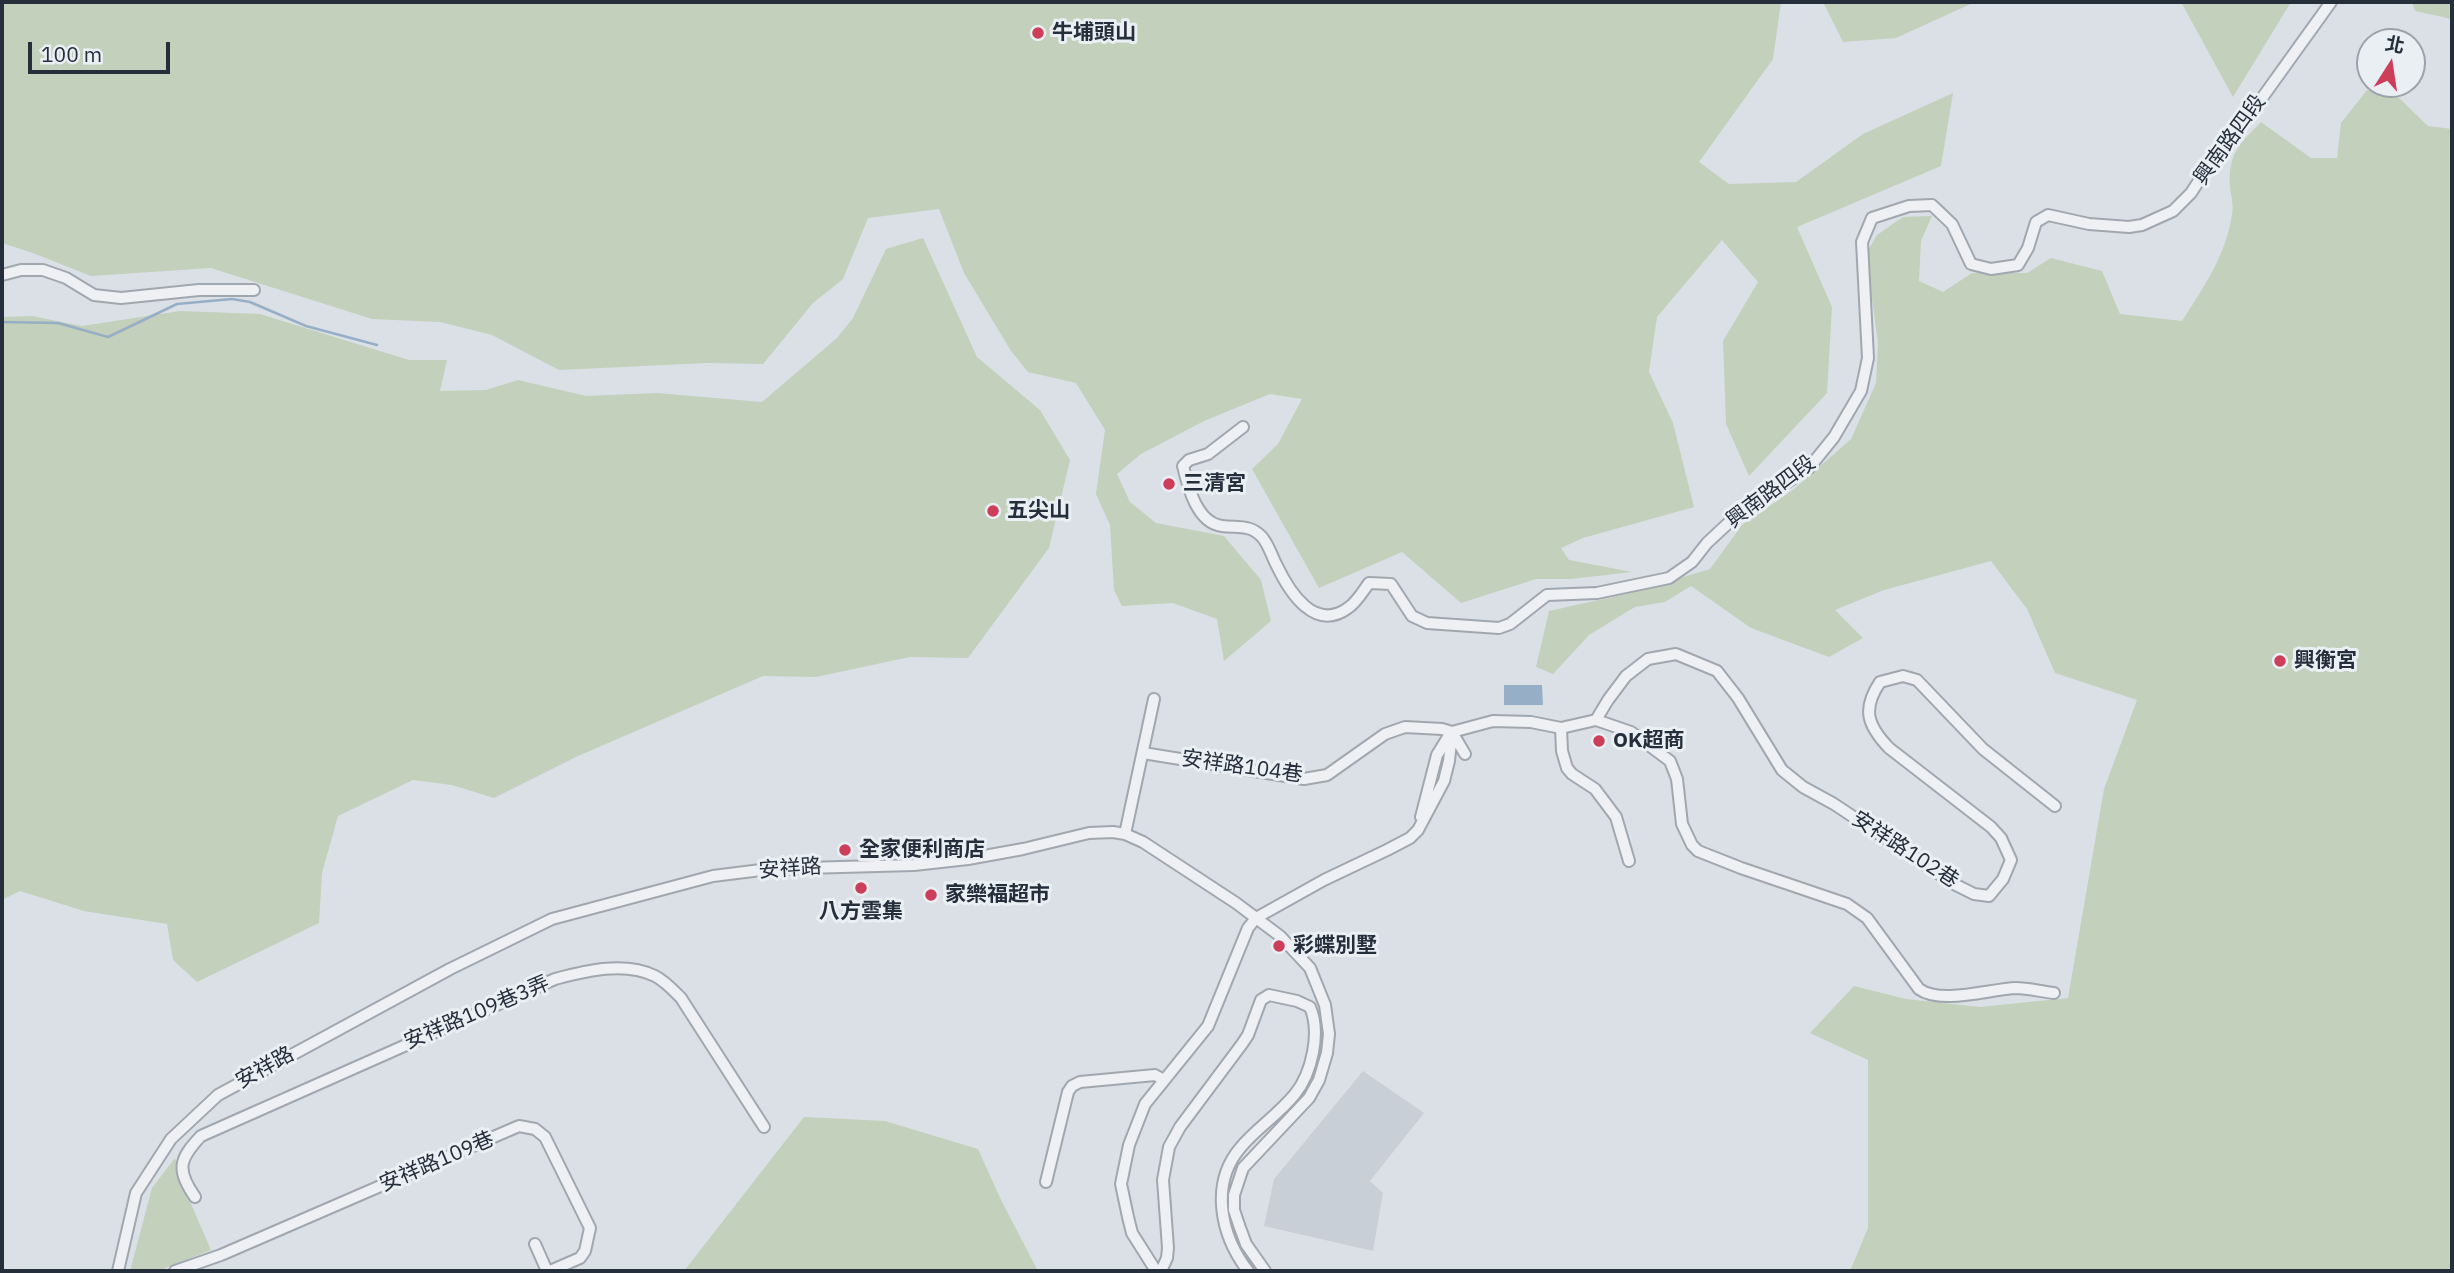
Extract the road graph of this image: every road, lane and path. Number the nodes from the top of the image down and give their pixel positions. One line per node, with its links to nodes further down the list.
1 (2330, 2): 4 (street, 興南路四段)
2 (2, 275): 3 (street)
3 (254, 290)
4 (1243, 427)
5 (1154, 698): 9 (street)
6 (1597, 720): 7 (street); 11 (street, 安祥路102巷); 15 (street)
7 (1561, 728): 8 (street); 13 (street)
8 (1452, 732): 9 (street, 安祥路104巷); 10 (street); 14 (street)
9 (1143, 753): 12 (street)
10 (1465, 754)
11 (2055, 806)
12 (1125, 834): 14 (street, 安祥路); 21 (street, 安祥路)
13 (1629, 861)
14 (1256, 918): 16 (street); 27 (street, 安祥路)
15 (2054, 993)
16 (1164, 1080): 18 (street); 24 (street)
17 (764, 1127): 19 (street, 安祥路109巷3弄)
18 (1045, 1182)
19 (195, 1197)
20 (535, 1244): 23 (street)
21 (119, 1271)
22 (175, 1271): 23 (street, 安祥路109巷)
23 (549, 1271)
24 (1156, 1271)
25 (1161, 1271): 26 (street)
26 (1248, 1271)
27 (1265, 1271)

